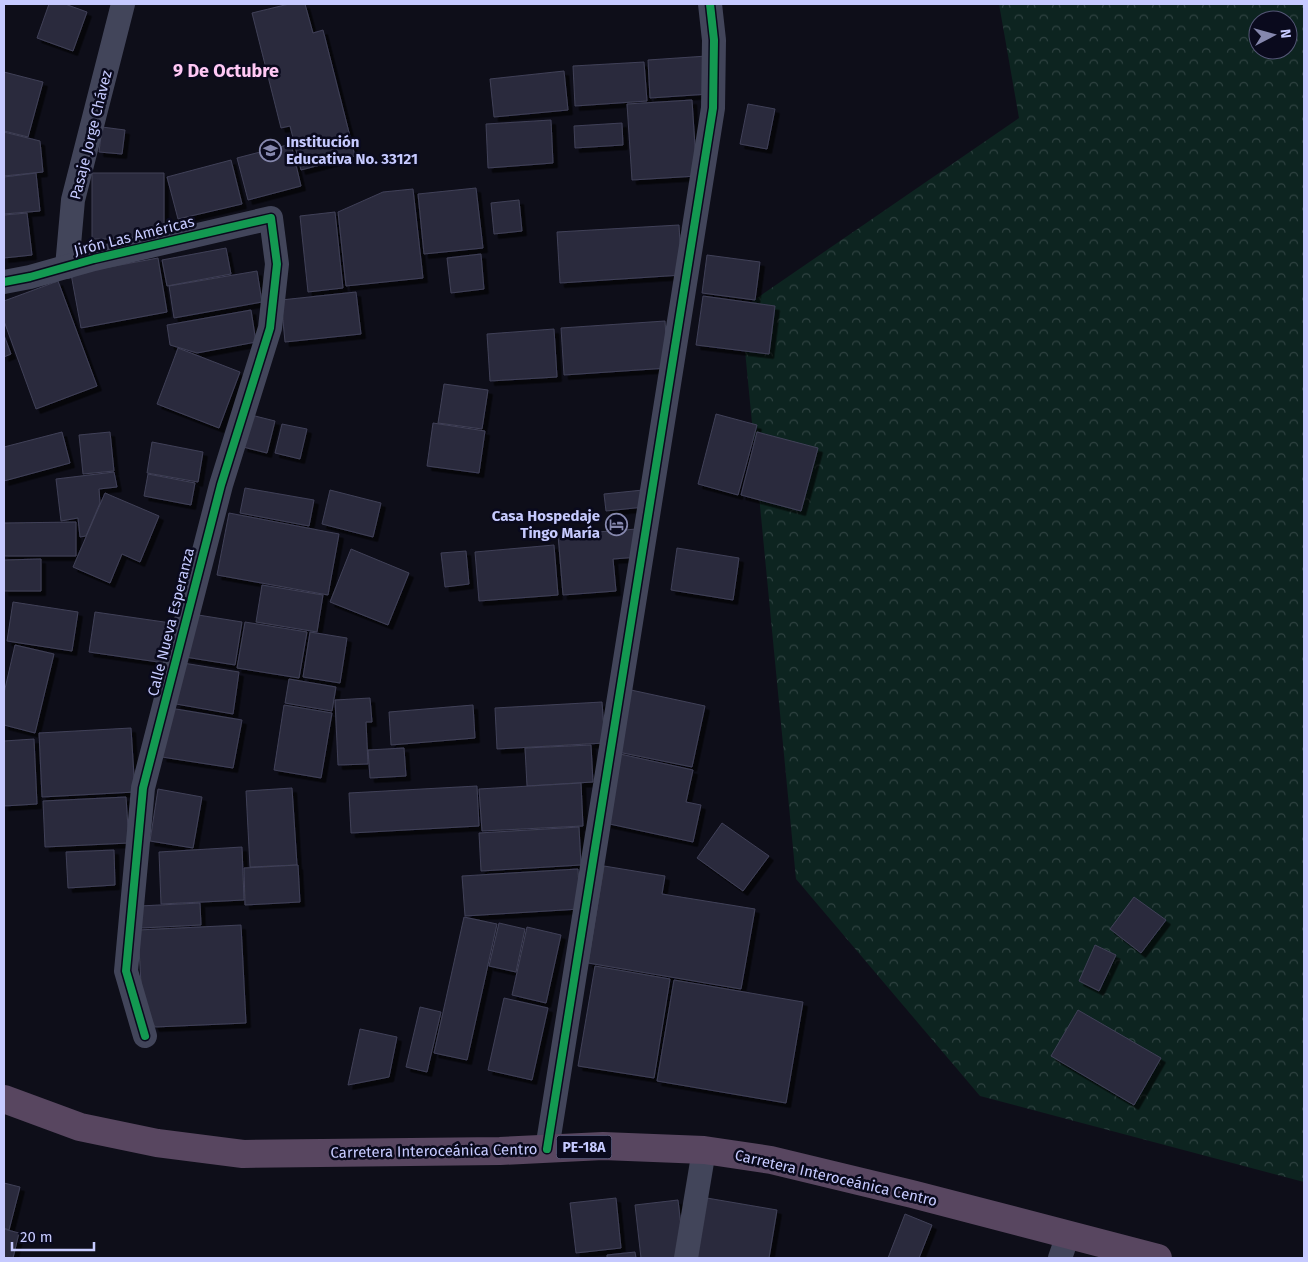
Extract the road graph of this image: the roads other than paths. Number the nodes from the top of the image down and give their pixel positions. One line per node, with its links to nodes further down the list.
1 (124, 4): 4 (street, Pasaje Jorge Chávez)
2 (710, 4): 8 (street)
3 (271, 218): 4 (street, Jirón Las Américas); 6 (street, Calle Nueva Esperanza)
4 (67, 267): 5 (street, Jirón Las Américas)
5 (4, 282)
6 (145, 1036)
7 (4, 1099): 8 (highway, Carretera Interoceánica Centro / PE-18A)
8 (547, 1149): 9 (highway, Carretera Interoceánica Centro / PE-18A)
9 (704, 1150): 10 (highway, Carretera Interoceánica Centro / PE-18A); 11 (street)
10 (1064, 1246): 12 (highway, Carretera Interoceánica Centro / PE-18A)
11 (686, 1258)
12 (1158, 1258)

